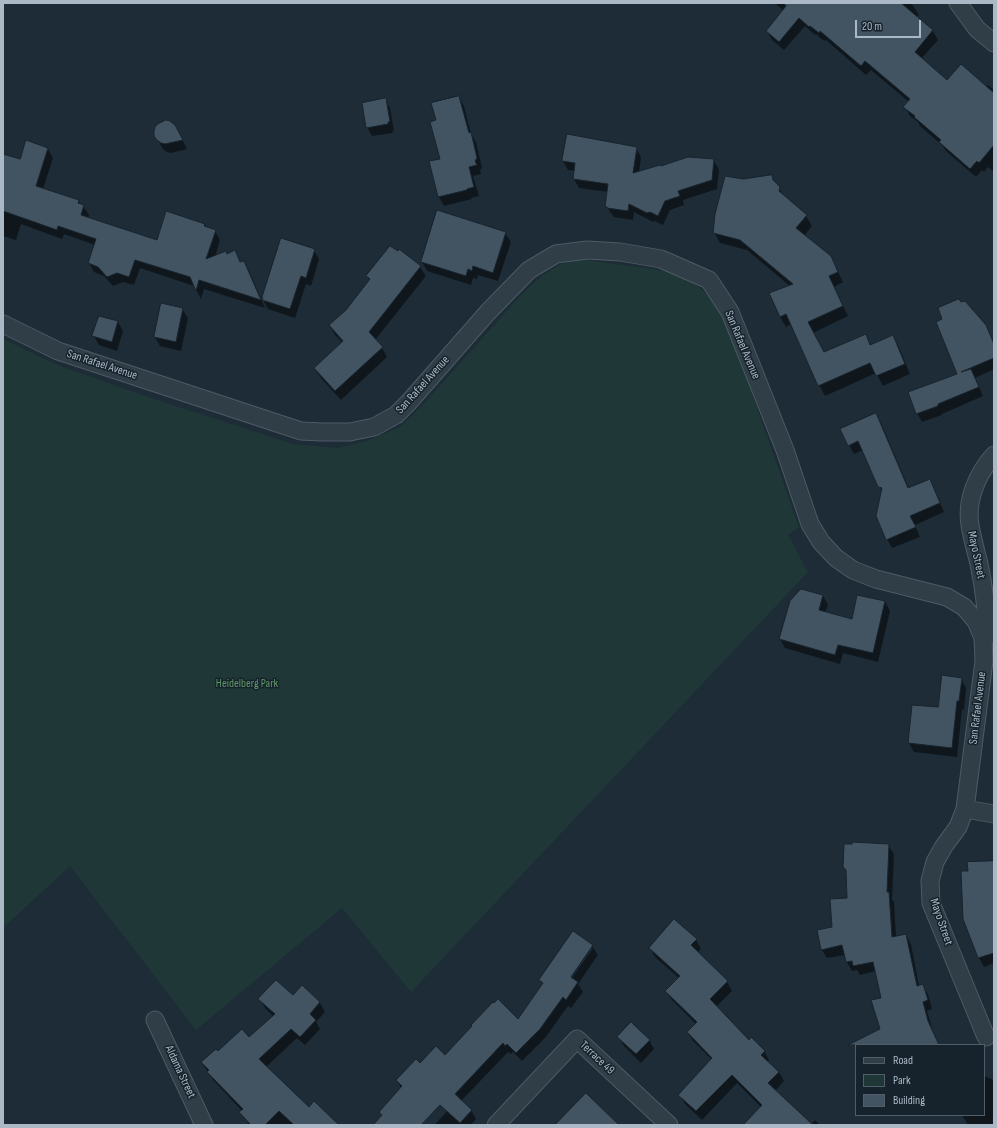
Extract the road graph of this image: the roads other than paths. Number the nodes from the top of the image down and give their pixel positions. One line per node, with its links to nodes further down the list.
1 (958, 3): 2 (street)
2 (994, 43)
3 (3, 324): 5 (street, San Rafael Avenue)
4 (994, 455): 5 (street, Mayo Street)
5 (984, 661): 6 (street, San Rafael Avenue)
6 (965, 809): 7 (street); 9 (street, Mayo Street)
7 (994, 814)
8 (156, 1020): 10 (street, Aldama Street)
9 (986, 1037)
10 (204, 1125)
11 (496, 1125): 12 (street, Terrace 49)
12 (669, 1125)

